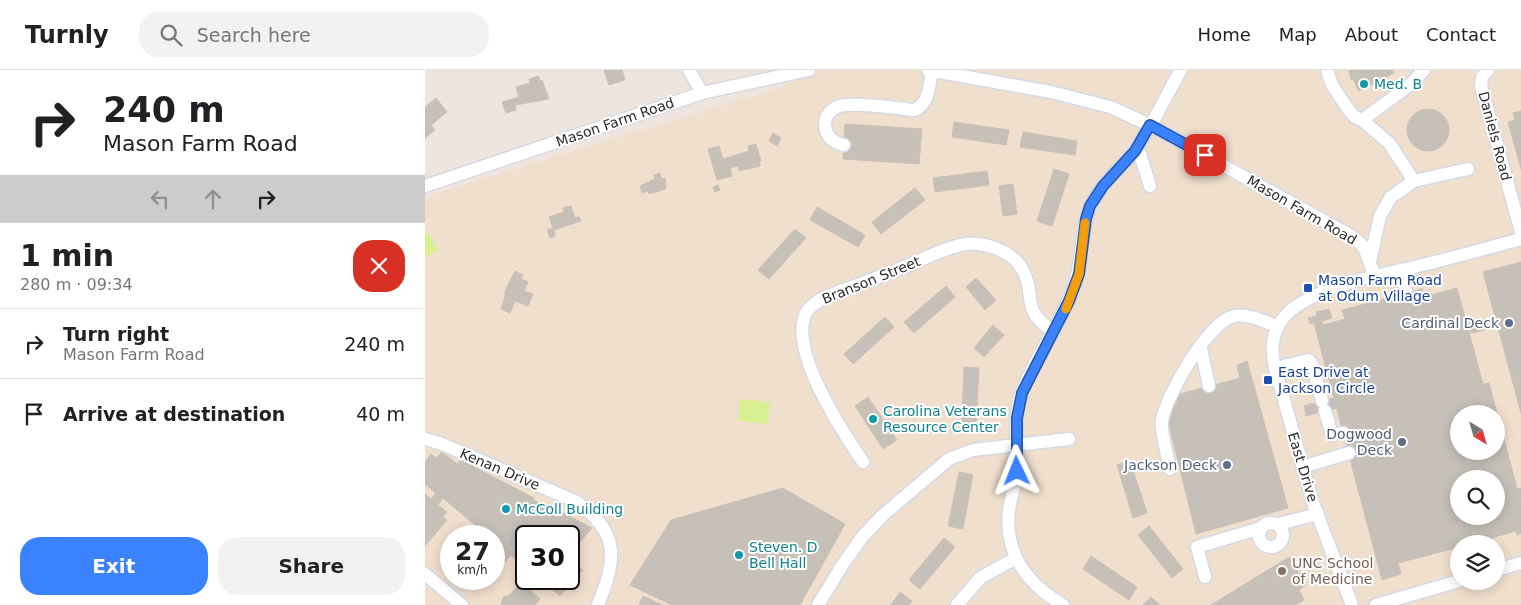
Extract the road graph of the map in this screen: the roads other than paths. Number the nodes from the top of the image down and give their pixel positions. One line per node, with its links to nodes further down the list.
1 (689, 70): 8 (street)
2 (809, 70): 8 (street, Mason Farm Road)
3 (930, 70): 10 (street, Mason Farm Road); 11 (street)
4 (1181, 70): 10 (street)
5 (1327, 70): 9 (street)
6 (1423, 70): 9 (street)
7 (1487, 70): 17 (street, Daniels Road)
8 (701, 93): 15 (street, Mason Farm Road)
9 (1362, 120): 14 (street)
10 (1150, 125): 19 (street, Mason Farm Road); 24 (street)
11 (844, 145)
12 (1140, 154): 16 (street)
13 (1468, 169): 14 (street)
14 (1414, 181): 19 (street)
15 (425, 186)
16 (1151, 186)
17 (1521, 232)
18 (1521, 239): 20 (street)
19 (1370, 261): 21 (street, Mason Farm Road)
20 (1401, 270): 21 (street); 22 (street)
21 (1375, 277): 23 (street)
22 (1406, 293)
23 (1278, 327): 25 (street); 26 (street, East Drive)
24 (1054, 332): 31 (street); 33 (street, Branson Street)
25 (1201, 348): 27 (street); 35 (street)
26 (1275, 368): 28 (street); 34 (street, East Drive)
27 (1209, 386)
28 (1343, 433)
29 (425, 439): 46 (street, Kenan Drive)
30 (1069, 439): 31 (street)
31 (1015, 446): 39 (street); 47 (street)
32 (1349, 453): 34 (street)
33 (863, 462)
34 (1302, 467): 36 (street, East Drive)
35 (1170, 469)
36 (1318, 514): 37 (street); 50 (street, East Drive)
37 (1278, 524): 38 (street); 38 (street)
38 (1261, 528): 43 (street)
39 (1016, 558): 48 (street); 49 (street)
40 (1521, 563): 41 (street)
41 (1505, 567)
42 (425, 574): 45 (street)
43 (1205, 577)
44 (1450, 584): 51 (street)
45 (462, 605)
46 (598, 605)
47 (819, 605)
48 (957, 605)
49 (1063, 605)
50 (1352, 605)
51 (1376, 605)

